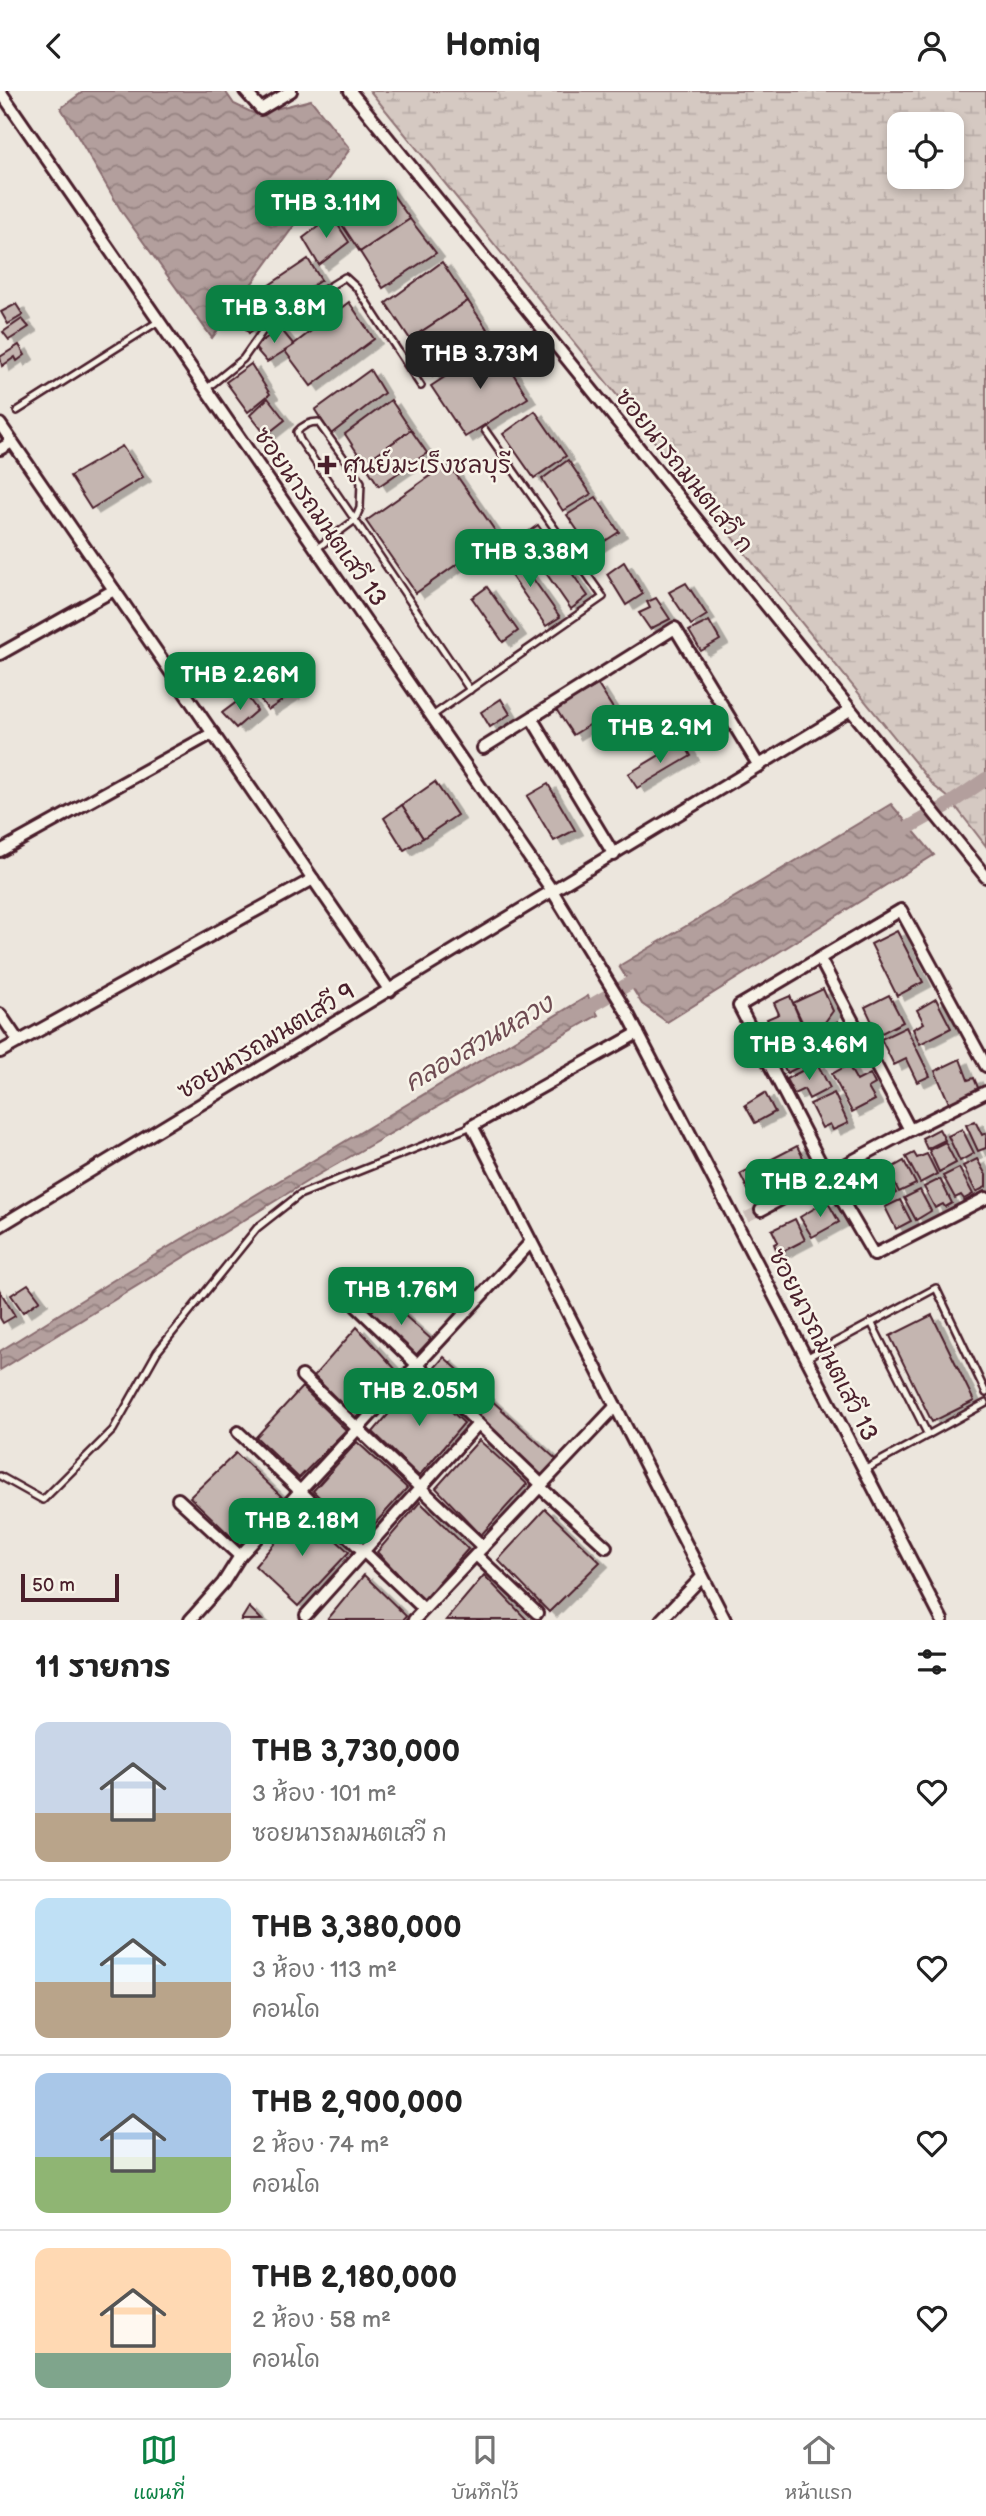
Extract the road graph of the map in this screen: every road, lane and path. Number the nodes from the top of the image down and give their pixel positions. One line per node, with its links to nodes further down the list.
1 (245, 91): 2 (street)
2 (291, 91)
3 (351, 91): 18 (street, ซอยนารถมนตเสวี ก)
4 (5, 93): 5 (street, ซอยนารถมนตเสวี 13)
5 (159, 321): 7 (street, ซอยนารถมนตเสวี 13); 8 (lane)
6 (421, 386): 7 (lane)
7 (206, 389): 14 (street, ซอยนารถมนตเสวี 13)
8 (17, 411)
9 (0, 424): 11 (street)
10 (485, 430): 17 (lane)
11 (12, 442): 12 (street); 15 (street)
12 (0, 449)
13 (355, 520): 13 (lane); 14 (lane); 17 (lane)
14 (316, 549): 19 (street, ซอยนารถมนตเสวี 13)
15 (114, 590): 16 (street); 21 (street)
16 (0, 654)
17 (470, 690): 19 (lane)
18 (850, 710): 23 (street, ซอยนารถมนตเสวี 9); 26 (street, ซอยนารถมนตเสวี ก)
19 (432, 716): 28 (street, ซอยนารถมนตเสวี 13)
20 (531, 719): 22 (street); 23 (street); 25 (street)
21 (213, 733): 24 (street); 27 (street)
22 (483, 748)
23 (759, 766): 25 (street, ซอยนารถมนตเสวี 9)
24 (0, 851)
25 (614, 855): 28 (street, ซอยนารถมนตเสวี 9)
26 (986, 877)
27 (313, 879): 30 (street); 33 (street)
28 (553, 892): 30 (street, ซอยนารถมนตเสวี 9); 32 (street, ซอยนารถมนตเสวี 13)
29 (820, 959): 35 (street); 38 (street); 39 (street)
30 (390, 991): 42 (street, ซอยนารถมนตเสวี 9)
31 (0, 1014): 33 (street)
32 (638, 1033): 37 (street); 46 (street, ซอยนารถมนตเสวี 13)
33 (19, 1042): 34 (street)
34 (0, 1052)
35 (986, 1066)
36 (986, 1092): 38 (street)
37 (472, 1126): 43 (street); 57 (lane)
38 (910, 1130): 39 (street)
39 (827, 1174): 40 (street); 41 (street)
40 (986, 1199)
41 (761, 1210)
42 (0, 1226)
43 (530, 1243): 47 (street); 51 (street)
44 (356, 1306): 47 (street)
45 (871, 1322): 46 (lane); 49 (lane); 55 (lane)
46 (806, 1358): 56 (street, ซอยนารถมนตเสวี 13)
47 (417, 1365): 52 (street); 53 (street)
48 (302, 1376): 53 (street)
49 (986, 1393)
50 (986, 1403): 55 (lane)
51 (615, 1407): 58 (street); 66 (street)
52 (478, 1424): 58 (street); 59 (street)
53 (358, 1429): 59 (street); 60 (street)
54 (238, 1432): 60 (street)
55 (928, 1435): 56 (lane)
56 (864, 1471): 74 (street, ซอยนารถมนตเสวี 13)
57 (0, 1476)
58 (541, 1486): 62 (street); 64 (street)
59 (421, 1487): 63 (street); 64 (street)
60 (300, 1491): 63 (street); 65 (street)
61 (178, 1499): 65 (street)
62 (606, 1547)
63 (363, 1551): 67 (street); 69 (street)
64 (479, 1551): 67 (street); 68 (street)
65 (240, 1556): 70 (street)
66 (702, 1577): 72 (street); 73 (street)
67 (424, 1609): 71 (street)
68 (537, 1613)
69 (306, 1615)
70 (190, 1620)
71 (414, 1620)
72 (661, 1620)
73 (725, 1620)
74 (942, 1620)

